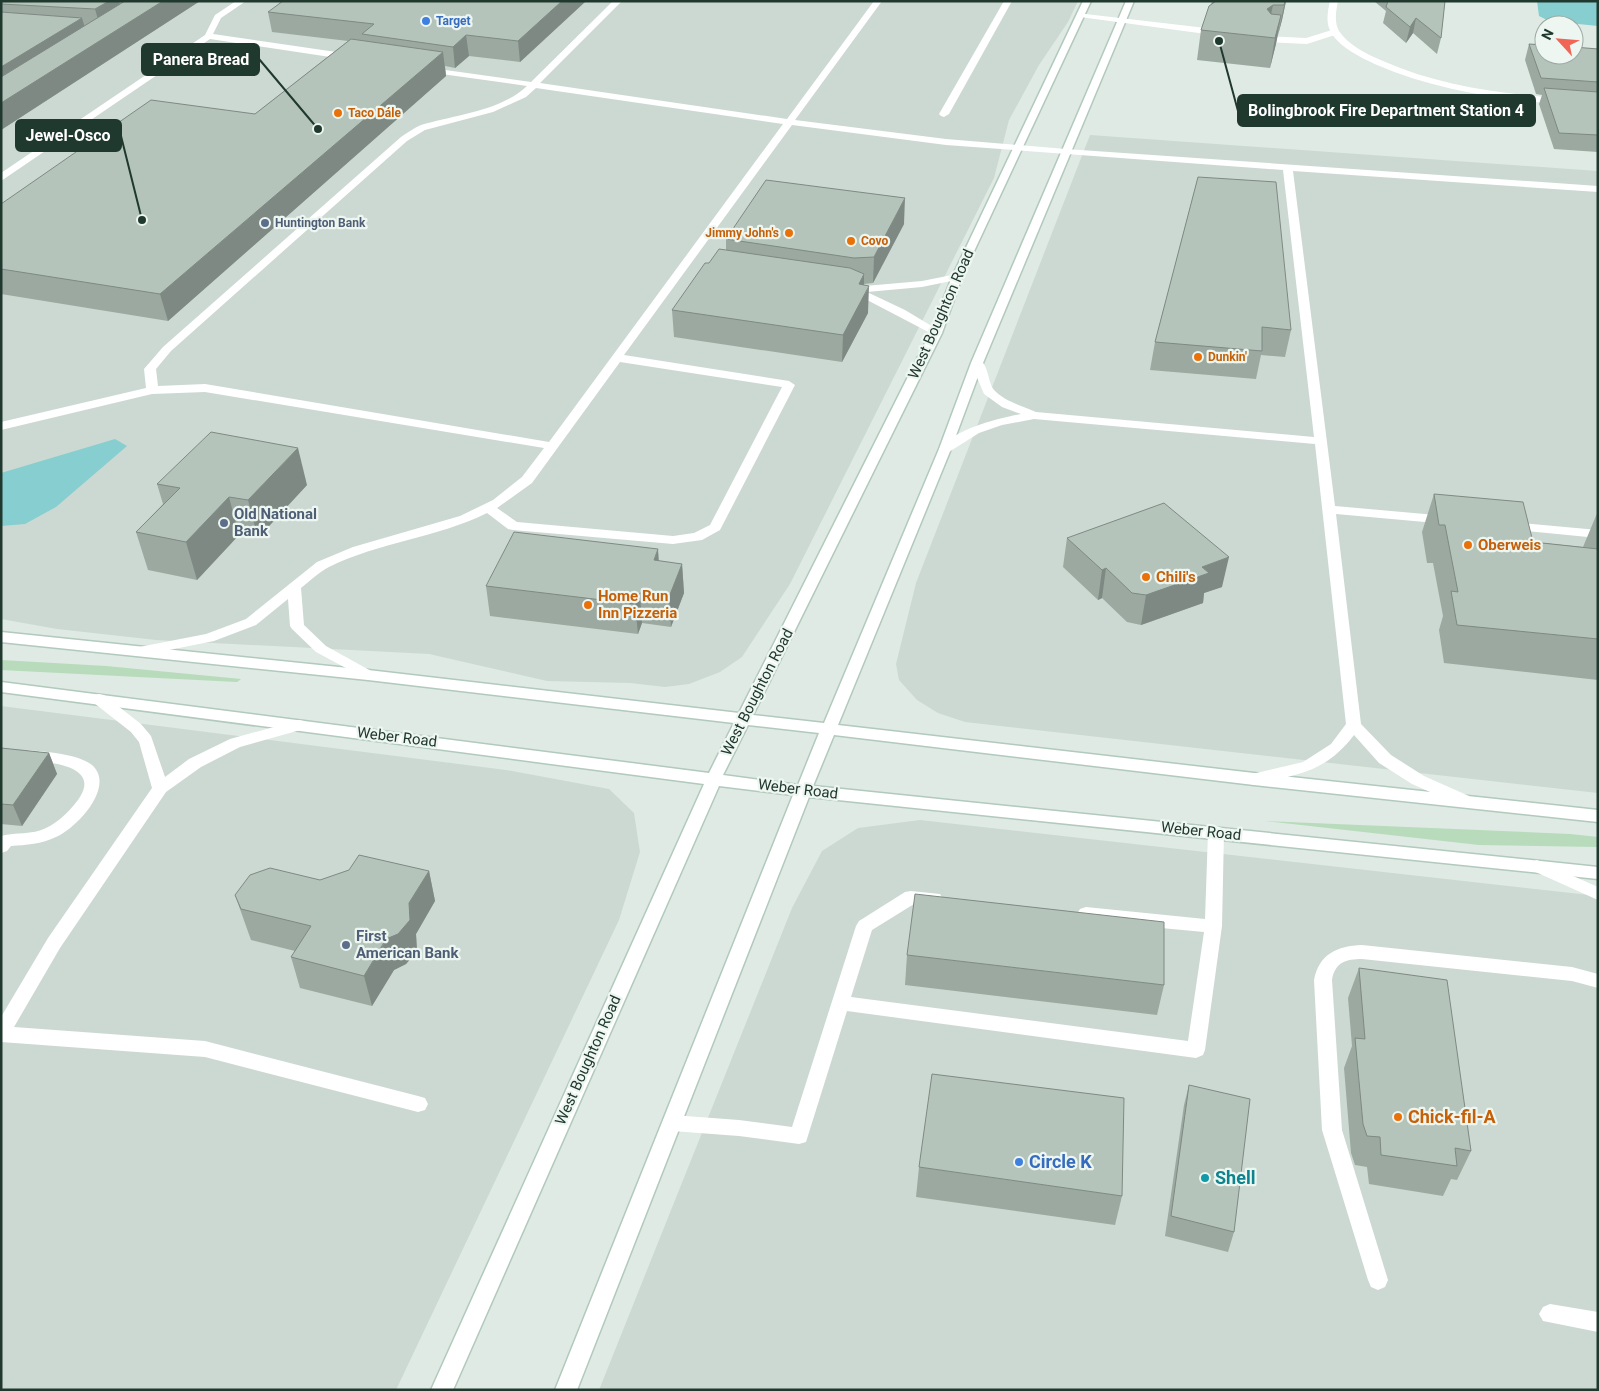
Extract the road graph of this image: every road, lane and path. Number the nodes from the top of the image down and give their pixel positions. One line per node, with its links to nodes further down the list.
1 (242, 1): 12 (main road)
2 (618, 1): 16 (main road)
3 (878, 1): 19 (main road)
4 (1008, 1): 18 (main road)
5 (1087, 1): 8 (main road, West Boughton Road)
6 (1130, 1): 9 (main road)
7 (1334, 1): 11 (main road)
8 (1080, 15): 9 (main road); 20 (main road, West Boughton Road)
9 (1122, 19): 10 (main road); 21 (main road)
10 (1206, 32)
11 (1335, 32): 13 (main road); 17 (main road)
12 (208, 36): 14 (main road); 23 (main road)
13 (1267, 39)
14 (356, 58)
15 (415, 67): 16 (main road)
16 (534, 85): 19 (main road); 31 (main road)
17 (1598, 104)
18 (944, 114)
19 (788, 122): 20 (main road); 25 (main road)
20 (1018, 148): 21 (main road); 27 (main road, West Boughton Road)
21 (1066, 152): 22 (main road); 30 (main road)
22 (1288, 167): 24 (main road); 34 (main road)
23 (1, 178)
24 (1598, 189)
25 (687, 264): 26 (main road); 29 (main road)
26 (700, 267)
27 (957, 277): 28 (main road, West Boughton Road); 28 (main road)
28 (936, 333): 48 (main road, West Boughton Road)
29 (618, 358): 35 (main road); 37 (main road)
30 (977, 363): 32 (main road); 36 (main road)
31 (152, 390): 33 (main road); 35 (main road)
32 (1034, 415): 34 (main road); 36 (main road)
33 (1, 426)
34 (1319, 441): 38 (main road)
35 (553, 446): 37 (main road)
36 (945, 449): 51 (main road)
37 (488, 508): 42 (main road)
38 (1327, 509): 39 (main road); 50 (main road)
39 (1459, 521)
40 (1499, 525): 41 (main road)
41 (1598, 534)
42 (294, 586): 44 (main road); 45 (main road)
43 (1, 637): 44 (main road)
44 (139, 651): 45 (main road)
45 (368, 675): 48 (main road)
46 (1, 687): 47 (main road, Weber Road)
47 (100, 699): 49 (main road, Weber Road); 55 (main road)
48 (742, 720): 51 (main road); 53 (main road, West Boughton Road)
49 (299, 725): 53 (main road, Weber Road); 55 (main road)
50 (1354, 725): 54 (main road); 57 (main road)
51 (830, 729): 54 (main road); 56 (main road)
52 (1, 754): 60 (main road)
53 (714, 778): 56 (main road, Weber Road); 75 (main road, West Boughton Road)
54 (1254, 779): 57 (main road)
55 (160, 788): 69 (main road)
56 (803, 791): 59 (main road, Weber Road); 71 (main road)
57 (1463, 800): 58 (main road)
58 (1598, 816)
59 (1216, 832): 61 (main road, Weber Road); 66 (main road)
60 (2, 846)
61 (1533, 865): 62 (main road, Weber Road); 63 (main road)
62 (1598, 873)
63 (1598, 894)
64 (950, 901): 68 (main road)
65 (1067, 912): 66 (main road)
66 (1213, 926): 68 (main road)
67 (1598, 981): 72 (main road)
68 (840, 1003): 71 (main road)
69 (1, 1034): 70 (main road)
70 (418, 1104)
71 (672, 1123): 76 (main road)
72 (1378, 1280)
73 (1550, 1314): 74 (main road)
74 (1598, 1322)
75 (442, 1390)
76 (566, 1390)

